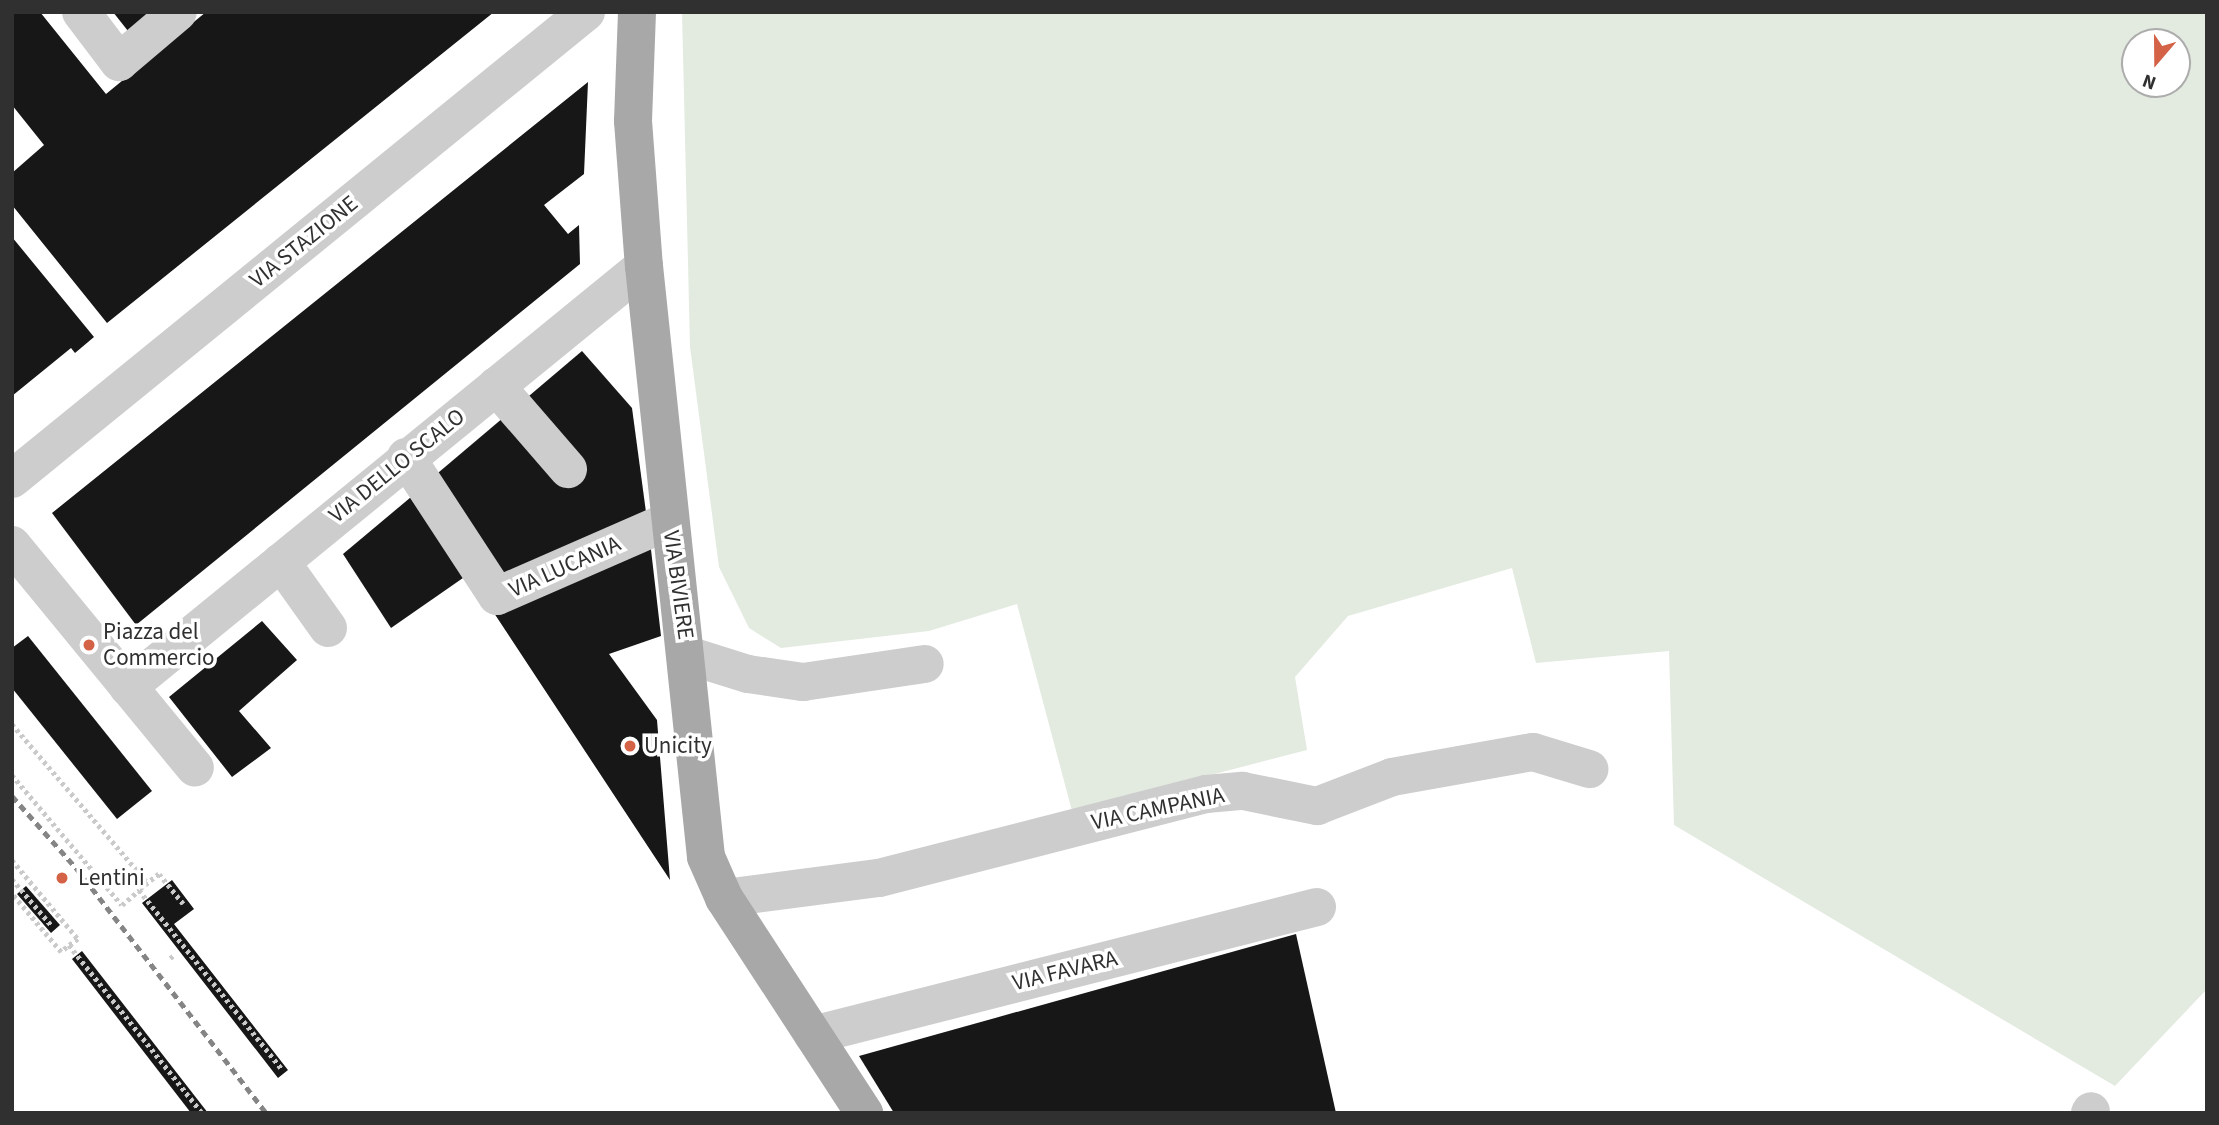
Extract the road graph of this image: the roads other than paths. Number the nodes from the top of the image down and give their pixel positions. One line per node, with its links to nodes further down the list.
1 (81, 12): 2 (street)
2 (178, 12)
3 (586, 12): 9 (street, VIA STAZIONE)
4 (636, 12): 5 (main road, VIA BIVIERE)
5 (644, 266): 6 (street, VIA DELLO SCALO); 10 (main road, VIA BIVIERE)
6 (496, 386): 7 (street, VIA DELLO SCALO); 8 (street)
7 (406, 457): 10 (street, VIA LUCANIA); 12 (street, VIA DELLO SCALO)
8 (568, 469)
9 (17, 475)
10 (669, 521): 14 (main road, VIA BIVIERE)
11 (12, 545): 16 (street)
12 (281, 562): 13 (street); 16 (street, VIA DELLO SCALO)
13 (328, 628)
14 (687, 655): 15 (street); 19 (main road, VIA BIVIERE)
15 (925, 663)
16 (140, 677): 17 (street)
17 (195, 768)
18 (1589, 769): 19 (street, VIA CAMPANIA)
19 (724, 898): 21 (main road, VIA BIVIERE)
20 (1317, 908): 21 (street, VIA FAVARA)
21 (813, 1035): 22 (main road, VIA BIVIERE)
22 (864, 1113)

